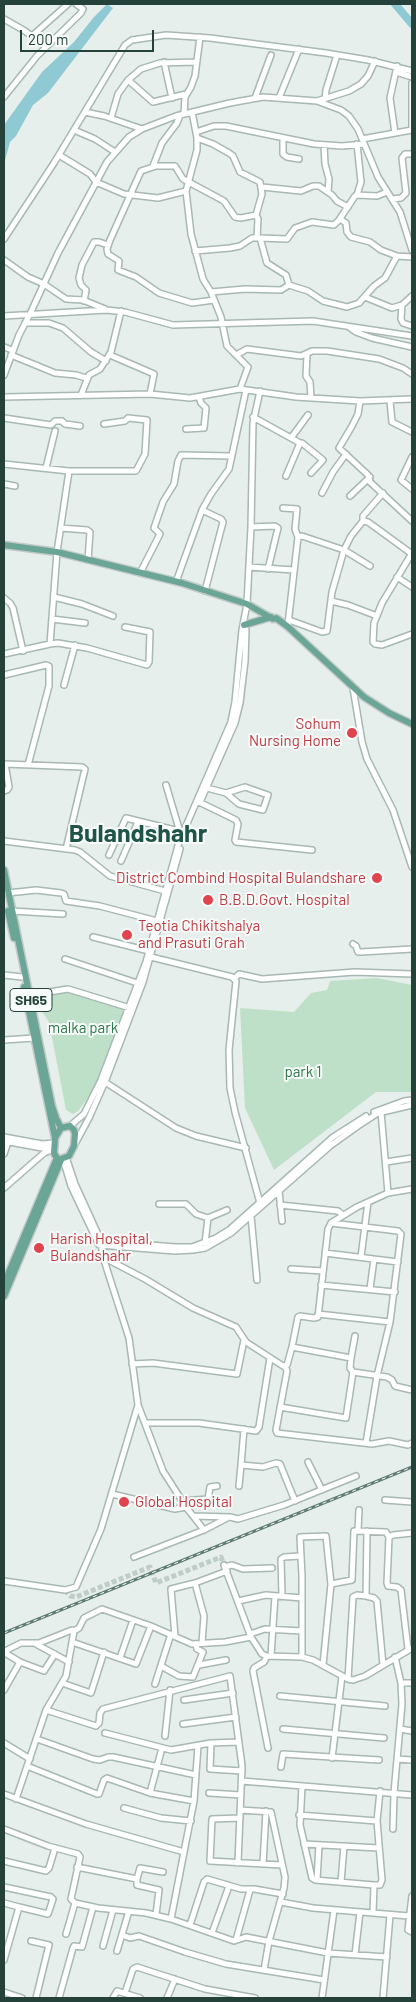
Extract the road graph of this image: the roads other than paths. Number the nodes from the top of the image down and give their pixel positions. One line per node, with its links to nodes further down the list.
1 (68, 4): 4 (street)
2 (76, 4): 6 (street)
3 (4, 19): 4 (street)
4 (32, 36): 6 (street)
5 (200, 38): 7 (street); 12 (street); 25 (street)
6 (46, 47): 19 (street)
7 (300, 49): 9 (street); 22 (street)
8 (271, 55): 21 (street)
9 (337, 55): 10 (street); 23 (street)
10 (375, 61): 13 (street); 23 (street)
11 (164, 62): 12 (street); 16 (street); 20 (street)
12 (196, 62): 18 (street)
13 (396, 69): 14 (street); 15 (street); 31 (street)
14 (412, 71)
15 (412, 77)
16 (128, 80): 20 (street); 28 (street)
17 (412, 83): 31 (street)
18 (186, 94): 20 (street); 27 (street)
19 (4, 97)
20 (172, 98)
21 (255, 98): 22 (street); 26 (street)
22 (279, 98): 24 (street)
23 (325, 99): 24 (street)
24 (317, 101): 34 (street)
25 (86, 112): 28 (street); 29 (street)
26 (192, 112): 27 (street); 32 (street)
27 (182, 115): 30 (street); 41 (street)
28 (111, 118): 30 (street)
29 (74, 130): 37 (street); 39 (street)
30 (142, 130): 37 (street)
31 (395, 133): 34 (street)
32 (197, 135): 33 (street); 43 (street); 44 (street)
33 (283, 138): 36 (street); 40 (street)
34 (363, 141): 35 (street); 48 (street)
35 (358, 144): 36 (street); 51 (street)
36 (324, 146): 47 (street)
37 (115, 152): 42 (street)
38 (412, 154): 49 (street)
39 (59, 155): 42 (street); 59 (street)
40 (299, 158)
41 (153, 166): 43 (street); 50 (street)
42 (96, 182): 50 (street); 66 (street)
43 (188, 182): 45 (street); 54 (street)
44 (262, 187): 47 (street); 54 (street)
45 (186, 191): 50 (street); 62 (street)
46 (412, 191): 49 (street)
47 (328, 192): 53 (street)
48 (387, 192): 51 (street); 52 (street)
49 (406, 192): 52 (street)
50 (132, 195): 60 (street)
51 (357, 195): 53 (street)
52 (392, 199): 57 (street)
53 (348, 207): 55 (street)
54 (256, 215): 58 (street)
55 (340, 219): 58 (street); 63 (street)
56 (412, 224): 57 (street)
57 (404, 227): 61 (street)
58 (259, 238): 62 (street); 67 (street)
59 (4, 239)
60 (108, 245): 71 (street); 72 (street)
61 (412, 248)
62 (195, 251): 68 (street)
63 (397, 256): 64 (street); 70 (street)
64 (412, 257)
65 (4, 260): 66 (street)
66 (44, 284): 72 (street); 76 (street)
67 (289, 285): 68 (street); 70 (street)
68 (211, 292): 71 (street)
69 (412, 296): 73 (street)
70 (365, 297): 73 (street)
71 (214, 300): 79 (street)
72 (84, 301): 74 (street)
73 (402, 305): 81 (street)
74 (106, 310): 75 (street); 76 (street)
75 (121, 311): 79 (street); 86 (street)
76 (30, 314): 77 (street); 78 (street)
77 (4, 316)
78 (25, 323): 85 (street); 89 (street)
79 (223, 325): 80 (street); 87 (street)
80 (348, 326): 82 (street); 84 (street)
81 (412, 326)
82 (412, 336)
83 (4, 347): 85 (street)
84 (412, 347)
85 (11, 352): 90 (street); 93 (street)
86 (110, 355): 89 (street); 96 (street)
87 (236, 355): 88 (street); 94 (street)
88 (307, 355): 91 (street); 100 (street)
89 (106, 360): 93 (street)
90 (5, 366): 92 (street)
91 (412, 374)
92 (4, 376)
93 (86, 378): 97 (street)
94 (243, 390): 95 (street); 99 (street); 115 (street)
95 (260, 391): 100 (street); 105 (street)
96 (150, 394): 97 (street); 99 (street)
97 (81, 395): 98 (street)
98 (4, 397)
99 (199, 397): 109 (street)
100 (310, 398): 102 (street)
101 (412, 399): 103 (street)
102 (360, 401): 103 (street); 114 (street)
103 (390, 401): 111 (street)
104 (308, 415): 112 (street)
105 (254, 417): 112 (street); 133 (street)
106 (4, 418): 108 (street)
107 (104, 424): 119 (street)
108 (80, 426)
109 (186, 429)
110 (56, 431): 118 (street)
111 (412, 432)
112 (291, 438): 113 (street)
113 (300, 443): 120 (street); 121 (street)
114 (346, 454): 122 (street); 126 (street)
115 (232, 456): 130 (street); 145 (street)
116 (412, 457): 125 (street)
117 (4, 464): 118 (street)
118 (46, 468): 119 (street)
119 (69, 471): 134 (street)
120 (311, 473)
121 (286, 476)
122 (370, 477): 127 (street); 128 (street)
123 (4, 484): 124 (street)
124 (15, 486)
125 (412, 489)
126 (322, 493)
127 (383, 493): 131 (street); 132 (street)
128 (350, 496)
129 (283, 508): 135 (street)
130 (202, 510): 147 (street); 149 (street)
131 (363, 521): 137 (street); 139 (street)
132 (412, 521)
133 (251, 527): 142 (street); 143 (street)
134 (61, 528): 138 (street); 140 (street)
135 (298, 537): 137 (street); 144 (street)
136 (4, 545): 138 (main road)
137 (344, 550): 141 (street); 152 (street)
138 (58, 552): 140 (main road); 150 (street)
139 (412, 553): 146 (street)
140 (88, 560): 145 (main road)
141 (370, 566)
142 (249, 567): 143 (street); 153 (street)
143 (268, 569): 144 (street)
144 (294, 570): 158 (street)
145 (140, 573): 147 (main road)
146 (397, 577): 148 (street); 155 (street)
147 (176, 582): 149 (main road)
148 (412, 587)
149 (205, 591): 153 (main road)
150 (54, 597): 154 (street); 157 (street)
151 (4, 598): 165 (street)
152 (331, 601): 155 (street); 158 (street)
153 (247, 604): 156 (main road); 160 (street)
154 (113, 616)
155 (377, 616): 162 (street)
156 (272, 618): 158 (main road); 160 (main road); 169 (main road)
157 (52, 619): 159 (street); 163 (street)
158 (288, 623): 169 (main road)
159 (85, 624)
160 (244, 626): 175 (street); 178 (street)
161 (125, 627): 164 (street)
162 (412, 634)
163 (50, 644): 164 (street); 165 (street)
164 (75, 645): 168 (street)
165 (23, 651): 166 (street)
166 (4, 654)
167 (4, 675): 173 (street)
168 (64, 685)
169 (353, 690): 170 (main road); 171 (main road); 186 (street)
170 (412, 724)
171 (412, 728)
172 (4, 761): 173 (street); 176 (street)
173 (28, 765): 182 (street)
174 (166, 785): 180 (street)
175 (207, 788): 177 (street); 178 (street)
176 (4, 791)
177 (226, 793): 177 (street)
178 (198, 802): 180 (street); 183 (street); 198 (street)
179 (138, 822): 180 (street); 184 (street); 185 (street)
180 (180, 834): 188 (street)
181 (4, 841): 182 (street)
182 (66, 849): 188 (street)
183 (312, 850)
184 (109, 855)
185 (121, 861)
186 (412, 867)
187 (4, 870): 189 (main road, SH65)
188 (165, 890): 192 (street)
189 (6, 893): 190 (main road, SH65); 192 (street); 193 (main road, SH65)
190 (12, 911): 191 (street); 205 (main road, SH65)
191 (63, 914)
192 (157, 921): 197 (street)
193 (7, 924): 202 (main road, SH65)
194 (93, 937): 197 (street)
195 (353, 944): 196 (street)
196 (412, 949)
197 (149, 951): 204 (street)
198 (151, 957): 203 (street); 206 (street)
199 (64, 960): 204 (street)
200 (412, 974): 203 (street)
201 (4, 975): 202 (street)
202 (22, 977): 207 (main road, SH65)
203 (234, 978): 218 (street)
204 (137, 983): 206 (street)
205 (30, 995): 206 (street); 214 (main road, SH65)
206 (131, 1009): 209 (street); 213 (street)
207 (34, 1038): 208 (street); 217 (main road, SH65)
208 (4, 1040)
209 (105, 1082): 216 (street); 218 (street)
210 (412, 1100): 229 (street)
211 (412, 1105): 212 (street)
212 (382, 1112): 222 (street); 225 (street)
213 (70, 1126): 214 (main road); 216 (main road)
214 (61, 1128): 217 (main road)
215 (5, 1140): 217 (street); 219 (street)
216 (76, 1142): 221 (main road)
217 (55, 1144): 221 (main road, SH65); 223 (street)
218 (246, 1148): 229 (street)
219 (4, 1154)
220 (412, 1158): 222 (street)
221 (62, 1159): 239 (street); 248 (main road); 252 (main road)
222 (386, 1162): 226 (street)
223 (4, 1188)
224 (412, 1189): 226 (street)
225 (279, 1191): 229 (street); 230 (street)
226 (388, 1193): 227 (street)
227 (368, 1202): 232 (street); 237 (street)
228 (159, 1204): 234 (street)
229 (260, 1204): 233 (street); 238 (street)
230 (280, 1205): 232 (street); 235 (street)
231 (227, 1210): 234 (street)
232 (343, 1215): 236 (street)
233 (251, 1216): 239 (street); 247 (street)
234 (208, 1218): 238 (street)
235 (282, 1221)
236 (331, 1223): 237 (street); 240 (street)
237 (366, 1227): 242 (street); 244 (street)
238 (205, 1243): 239 (street)
239 (101, 1244): 241 (street)
240 (326, 1253): 242 (street); 246 (street)
241 (103, 1257): 256 (street); 260 (street)
242 (361, 1257): 243 (street)
243 (374, 1259): 244 (street); 250 (street)
244 (398, 1262): 251 (street)
245 (291, 1269): 246 (street)
246 (323, 1271): 249 (street)
247 (257, 1280)
248 (4, 1284)
249 (322, 1285): 250 (street); 253 (street)
250 (370, 1289): 251 (street)
251 (395, 1292): 254 (street)
252 (4, 1296)
253 (318, 1314): 254 (street); 257 (street)
254 (390, 1322): 263 (street)
255 (355, 1336): 259 (street)
256 (244, 1340): 258 (street); 260 (street)
257 (292, 1347): 259 (street); 261 (street)
258 (270, 1358): 261 (street); 268 (street)
259 (351, 1358): 262 (street)
260 (132, 1364): 265 (street)
261 (285, 1366): 266 (street)
262 (353, 1372): 263 (street); 266 (street)
263 (377, 1376): 264 (street); 269 (street)
264 (412, 1390)
265 (138, 1405): 267 (street); 277 (street)
266 (280, 1407): 269 (street)
267 (145, 1423): 268 (street); 279 (street)
268 (244, 1429): 272 (street)
269 (366, 1443): 270 (street)
270 (412, 1443)
271 (308, 1462): 276 (street)
272 (241, 1465): 275 (street); 280 (street)
273 (356, 1476): 276 (street)
274 (217, 1486): 279 (street)
275 (239, 1486)
276 (322, 1490): 280 (street)
277 (112, 1494): 282 (street); 295 (street)
278 (385, 1500): 281 (street)
279 (182, 1501): 282 (street)
280 (295, 1501): 285 (street)
281 (412, 1502)
282 (186, 1507): 284 (street)
283 (358, 1510): 287 (street)
284 (194, 1516): 285 (street); 286 (street)
285 (230, 1517): 286 (street)
286 (204, 1530): 292 (street)
287 (358, 1530): 288 (street); 297 (street)
288 (366, 1531): 290 (street); 300 (street)
289 (412, 1533): 290 (street)
290 (389, 1537): 313 (street)
291 (301, 1556): 297 (street); 299 (street); 301 (street)
292 (134, 1557)
293 (225, 1568): 294 (street); 296 (street); 302 (street)
294 (272, 1568)
295 (4, 1581)
296 (195, 1583): 308 (street); 311 (street)
297 (332, 1584): 324 (street)
298 (275, 1596): 299 (street); 302 (street); 305 (street)
299 (282, 1596): 301 (street)
300 (366, 1596): 325 (street); 328 (street)
301 (302, 1598): 307 (street)
302 (238, 1601): 309 (street)
303 (134, 1620): 304 (street); 306 (street); 319 (street)
304 (151, 1626): 308 (street); 319 (street)
305 (273, 1630): 307 (street); 309 (street); 316 (street)
306 (74, 1631): 310 (street); 312 (street)
307 (302, 1631): 317 (street)
308 (173, 1635): 311 (street); 326 (street)
309 (250, 1635): 311 (street); 316 (street)
310 (72, 1642): 314 (street); 322 (street)
311 (199, 1643): 323 (street)
312 (36, 1644): 315 (street); 321 (street)
313 (410, 1649): 318 (street)
314 (104, 1652): 319 (street); 332 (street)
315 (55, 1654): 321 (street); 322 (street)
316 (269, 1656): 317 (street); 357 (street)
317 (302, 1657): 324 (street)
318 (395, 1657): 325 (street); 330 (street)
319 (120, 1658)
320 (226, 1660): 323 (street)
321 (20, 1662): 329 (street)
322 (69, 1662): 332 (street)
323 (199, 1665): 326 (street)
324 (323, 1665): 327 (street)
325 (383, 1665): 328 (street)
326 (161, 1666): 333 (street)
327 (342, 1676): 328 (street); 339 (street)
328 (348, 1679)
329 (6, 1680): 334 (street)
330 (401, 1683): 331 (street); 345 (street)
331 (412, 1683)
332 (62, 1684): 341 (street)
333 (155, 1684)
334 (4, 1690)
335 (170, 1690): 336 (street); 341 (street); 349 (street)
336 (234, 1693): 338 (street); 342 (street)
337 (280, 1696): 339 (street)
338 (184, 1700)
339 (338, 1702): 340 (street); 348 (street)
340 (385, 1706)
341 (46, 1710): 350 (street)
342 (236, 1717): 343 (street); 352 (street)
343 (184, 1724)
344 (283, 1729): 348 (street)
345 (400, 1729): 346 (street); 360 (street)
346 (412, 1731)
347 (105, 1733): 356 (street)
348 (335, 1733): 351 (street); 358 (street)
349 (165, 1736)
350 (37, 1738): 359 (street); 364 (street)
351 (384, 1738)
352 (239, 1742): 354 (street); 366 (street)
353 (4, 1743): 359 (street)
354 (211, 1743): 355 (street); 366 (street)
355 (198, 1746): 356 (street); 367 (street)
356 (162, 1748): 364 (street)
357 (268, 1748)
358 (332, 1758): 361 (street); 365 (street)
359 (30, 1759): 363 (street)
360 (397, 1759): 362 (street); 373 (street)
361 (379, 1760)
362 (412, 1760)
363 (28, 1766): 371 (street); 377 (street)
364 (158, 1767): 367 (street); 371 (street)
365 (281, 1767)
366 (242, 1771): 368 (street)
367 (196, 1775): 378 (street)
368 (242, 1781): 369 (street); 375 (street)
369 (302, 1786): 370 (street); 382 (street)
370 (380, 1791): 373 (street); 385 (street)
371 (150, 1793): 378 (street)
372 (209, 1793): 375 (street)
373 (394, 1793): 376 (street); 386 (street)
374 (4, 1794): 377 (street)
375 (241, 1795): 380 (street)
376 (412, 1795)
377 (16, 1799): 393 (street)
378 (194, 1801): 384 (street)
379 (124, 1808): 384 (street)
380 (240, 1810): 381 (street); 383 (street)
381 (266, 1811): 396 (street); 397 (street)
382 (300, 1815): 385 (street); 388 (street)
383 (240, 1818): 395 (street); 395 (street)
384 (191, 1821): 393 (street)
385 (377, 1821): 392 (street)
386 (393, 1829)
387 (4, 1830): 391 (street)
388 (304, 1844): 389 (street); 401 (street)
389 (319, 1845): 390 (street); 401 (street)
390 (344, 1846): 392 (street); 402 (street)
391 (55, 1848): 394 (street); 398 (street)
392 (379, 1848): 403 (street)
393 (184, 1852): 422 (street)
394 (4, 1861)
395 (238, 1863): 396 (street)
396 (263, 1864): 397 (street)
397 (282, 1865): 407 (street)
398 (77, 1867): 400 (street); 411 (street)
399 (163, 1872): 400 (street)
400 (137, 1879): 419 (street)
401 (317, 1880): 402 (street)
402 (341, 1882): 403 (street)
403 (374, 1885): 418 (street)
404 (229, 1886): 406 (street); 423 (street); 425 (street)
405 (4, 1887): 412 (street)
406 (250, 1890): 407 (street); 429 (street)
407 (283, 1894): 409 (street)
408 (412, 1896): 421 (street)
409 (281, 1902): 415 (street); 430 (street)
410 (4, 1903): 412 (street)
411 (75, 1903): 413 (street); 426 (street)
412 (19, 1907): 436 (street)
413 (93, 1907): 414 (street); 444 (street)
414 (113, 1910): 416 (street); 431 (street)
415 (334, 1910): 417 (street); 433 (street)
416 (129, 1911): 419 (street); 427 (street)
417 (360, 1912): 418 (street); 434 (street)
418 (373, 1913): 420 (street)
419 (156, 1915): 422 (street)
420 (390, 1915): 421 (street); 435 (street)
421 (409, 1916): 424 (street)
422 (171, 1919): 423 (street)
423 (190, 1925): 425 (street)
424 (412, 1932)
425 (212, 1933): 429 (street)
426 (66, 1934)
427 (122, 1935): 432 (street); 437 (street)
428 (31, 1940): 443 (street)
429 (236, 1940): 430 (street)
430 (268, 1941): 433 (street); 437 (street)
431 (103, 1946)
432 (117, 1952)
433 (328, 1953): 434 (street); 439 (street)
434 (355, 1955): 435 (street)
435 (387, 1957): 450 (street)
436 (4, 1960)
437 (264, 1970): 439 (street)
438 (175, 1979): 441 (street); 447 (street); 448 (street)
439 (324, 1980): 449 (street)
440 (4, 1992): 442 (street)
441 (125, 1993): 445 (street); 446 (street)
442 (22, 1998)
443 (36, 1998)
444 (59, 1998)
445 (113, 1998)
446 (140, 1998)
447 (167, 1998)
448 (255, 1998)
449 (322, 1998)
450 (383, 1998)

